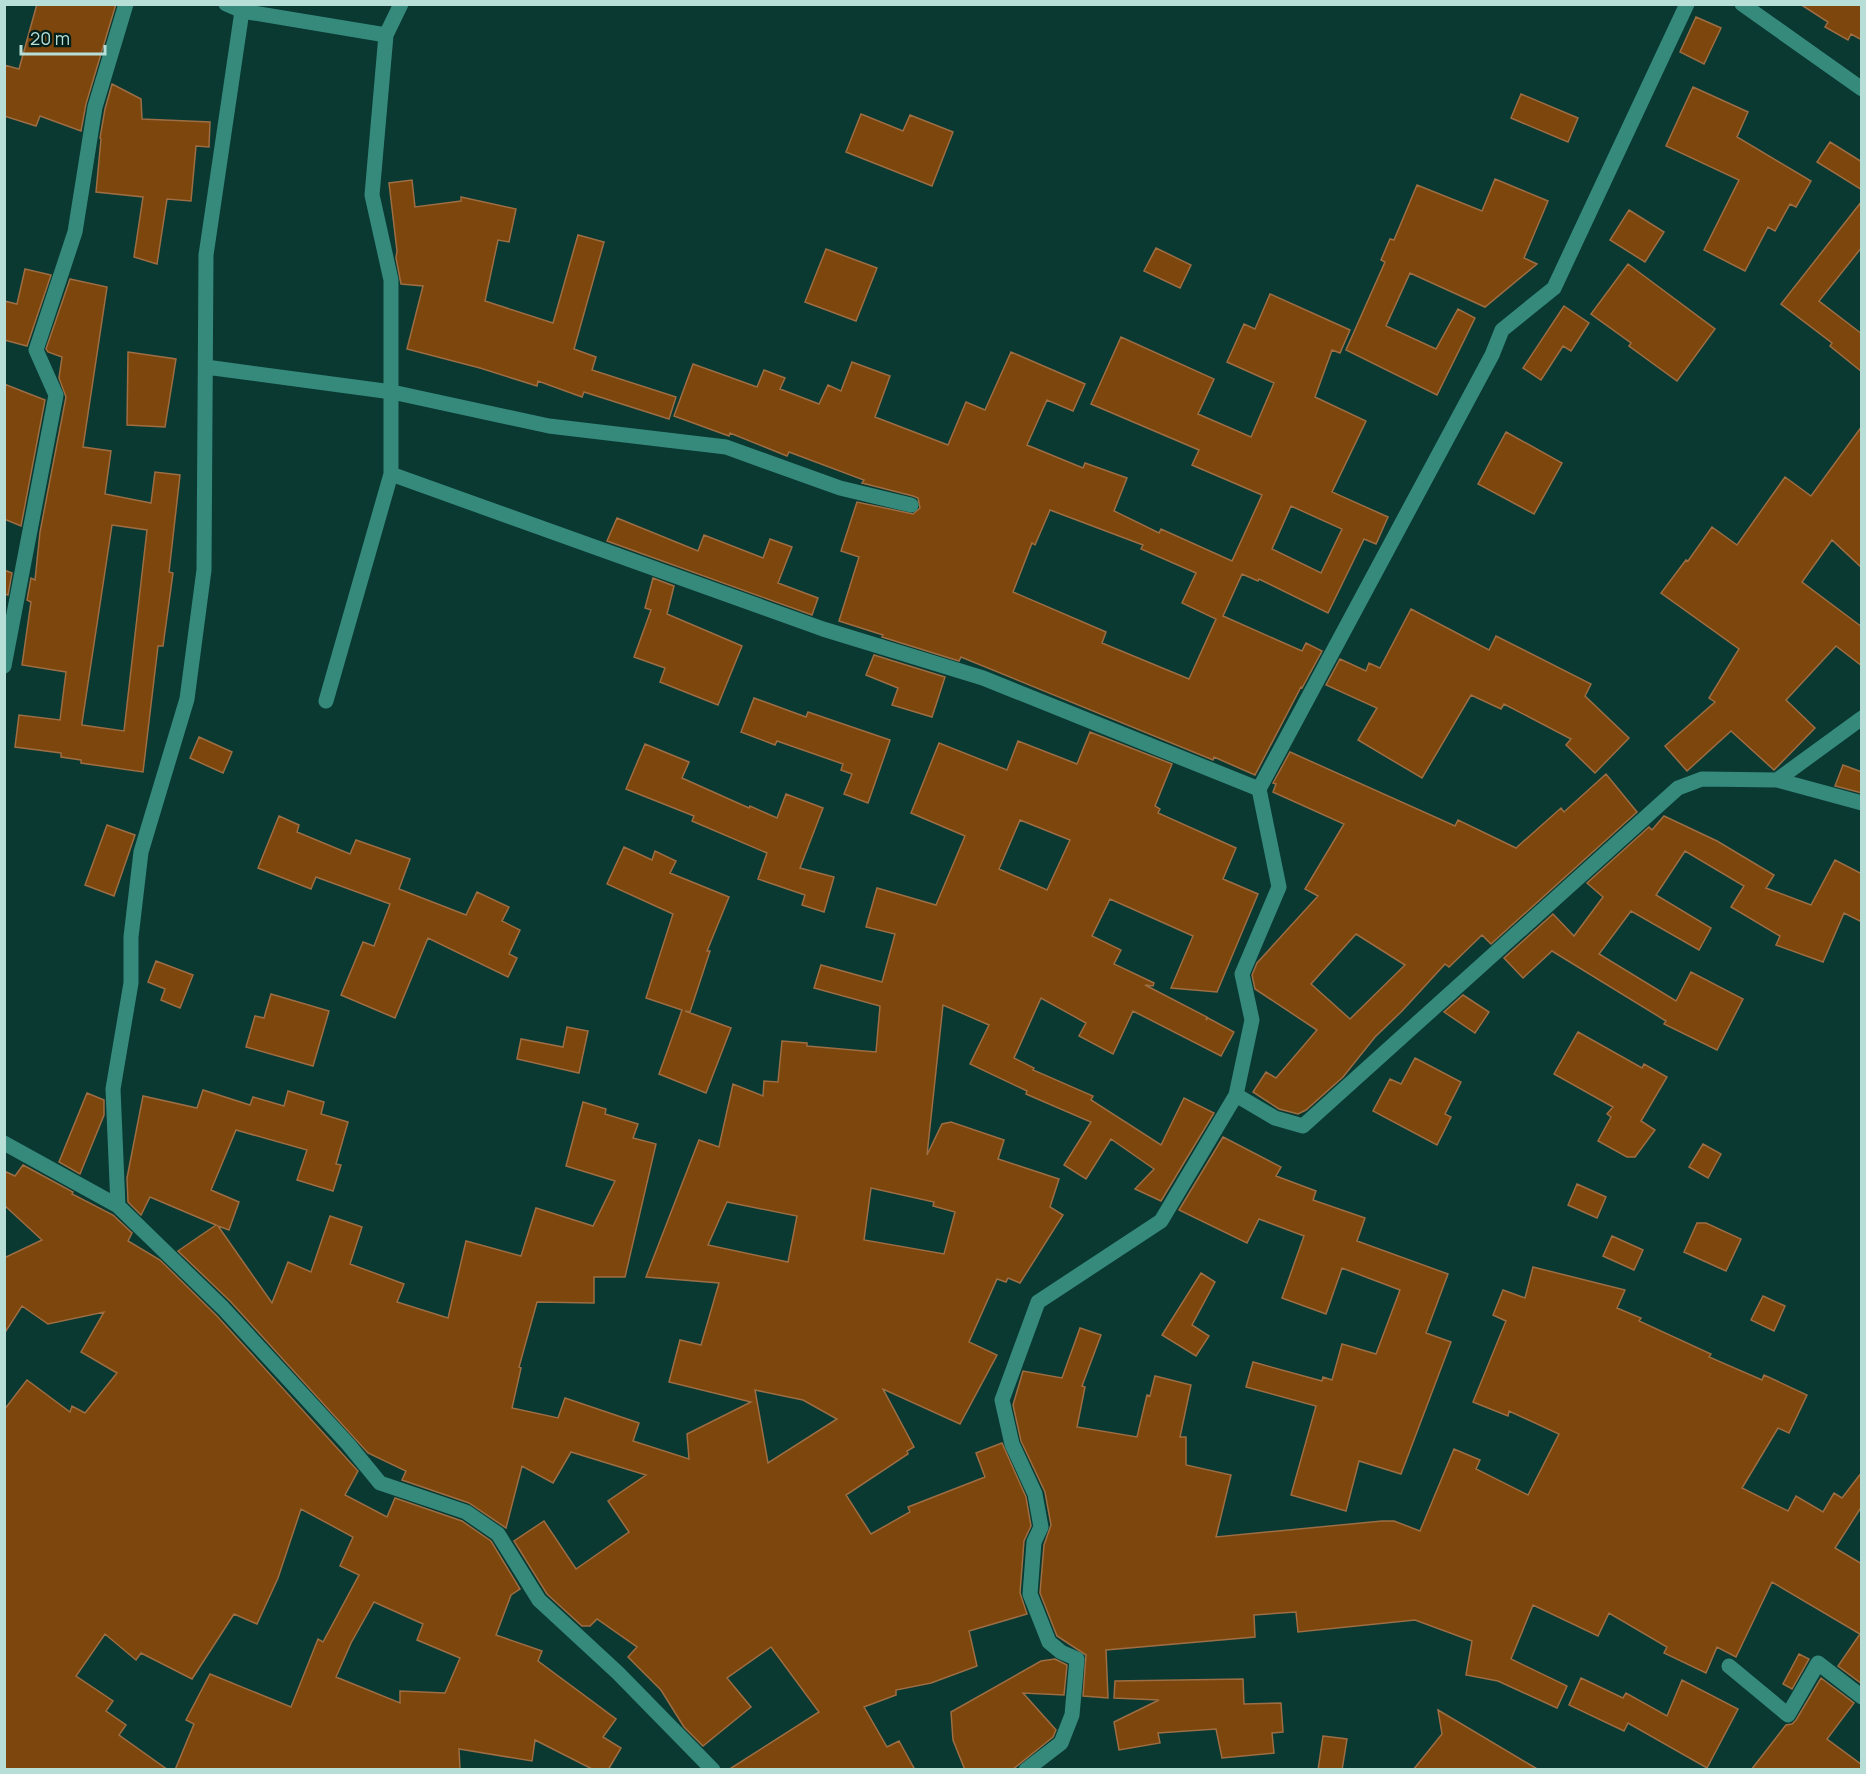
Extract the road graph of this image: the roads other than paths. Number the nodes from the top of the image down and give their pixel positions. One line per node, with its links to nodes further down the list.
1 (126, 4): 13 (street)
2 (226, 4): 6 (street)
3 (401, 4): 7 (street)
4 (1687, 4): 17 (street)
5 (1742, 4): 8 (street)
6 (242, 11): 7 (street); 9 (street)
7 (386, 35): 10 (street)
8 (1862, 89)
9 (206, 367): 10 (street); 21 (street)
10 (392, 392): 11 (street); 12 (street)
11 (391, 474): 14 (street); 17 (street)
12 (911, 505)
13 (4, 666)
14 (326, 701)
15 (1862, 718): 16 (street)
16 (1777, 780): 18 (street); 19 (street)
17 (1259, 789): 19 (street)
18 (1862, 803)
19 (1236, 1095): 25 (street)
20 (4, 1143): 21 (street)
21 (117, 1206): 24 (street)
22 (1729, 1666): 23 (street)
23 (1862, 1697)
24 (713, 1770)
25 (1026, 1770)

